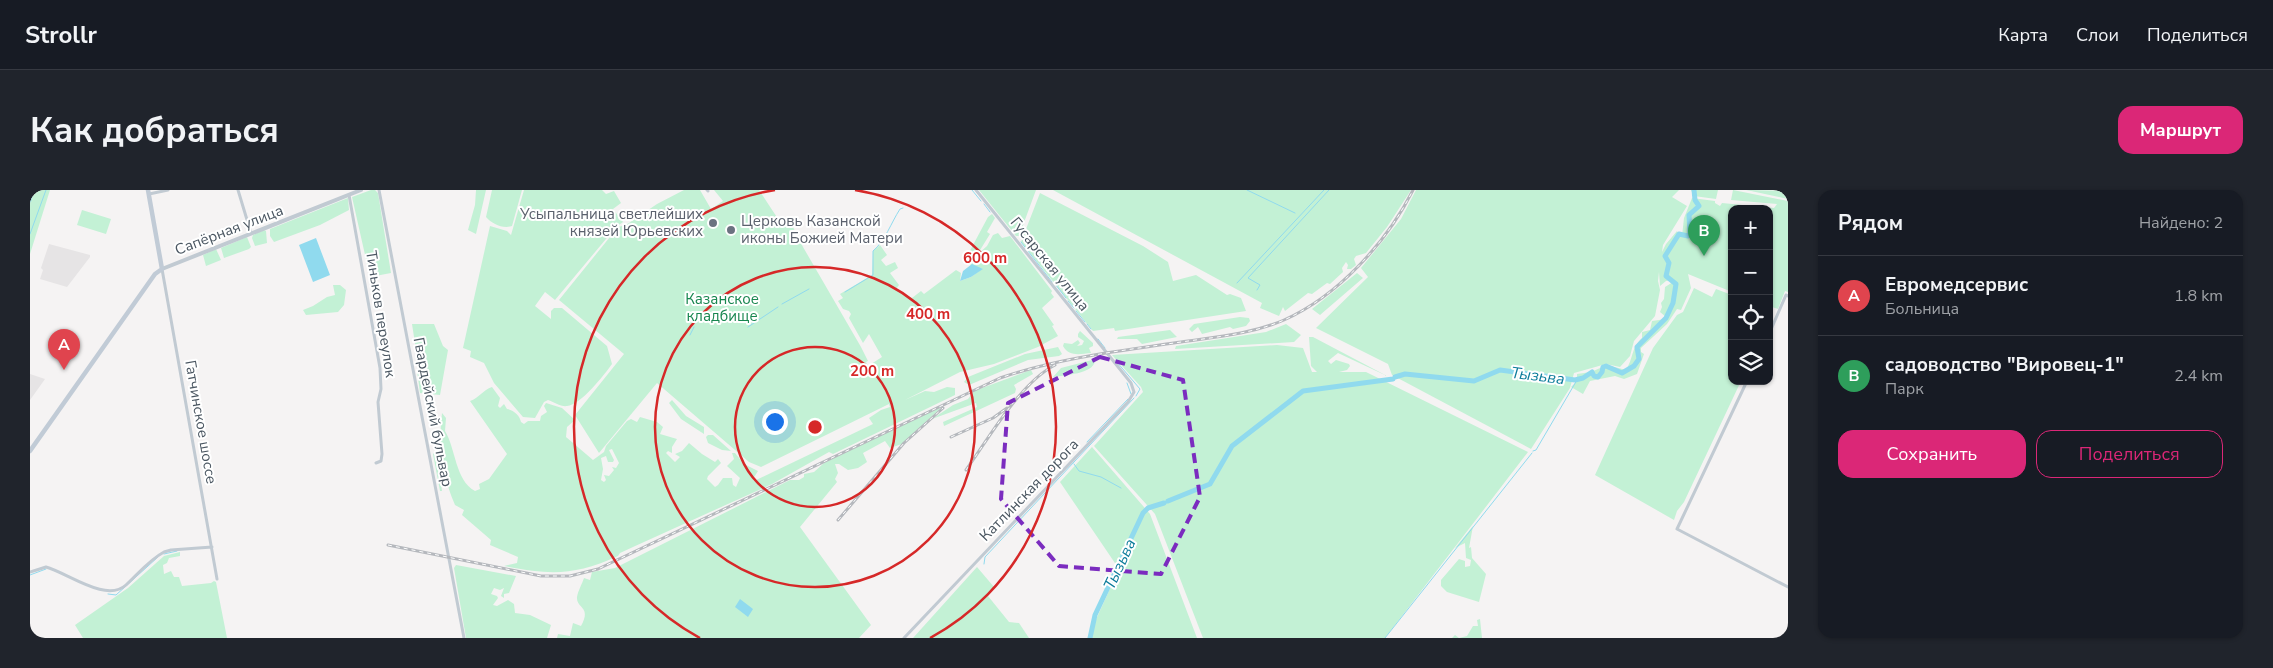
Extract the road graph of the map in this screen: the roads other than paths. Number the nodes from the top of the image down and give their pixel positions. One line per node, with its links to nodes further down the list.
1 (168, 190): 6 (street)
2 (238, 190): 8 (street)
3 (361, 190): 7 (street, Сапёрная улица)
4 (379, 190): 20 (street, Гвардейский бульвар)
5 (976, 190): 12 (street, Гусарская улица)
6 (148, 192): 9 (main road)
7 (349, 195): 8 (street, Сапёрная улица); 15 (street, Тиньков переулок)
8 (251, 233): 9 (street, Сапёрная улица)
9 (162, 269): 14 (main road); 16 (street, Гатчинское шоссе)
10 (1787, 296): 11 (street)
11 (1773, 326)
12 (1106, 352): 21 (street, Катлинская дорога)
13 (1745, 385): 19 (street)
14 (30, 451)
15 (376, 463)
16 (212, 548): 17 (street); 18 (street, Гатчинское шоссе)
17 (30, 572)
18 (217, 579)
19 (1788, 587)
20 (464, 638)
21 (904, 638)

